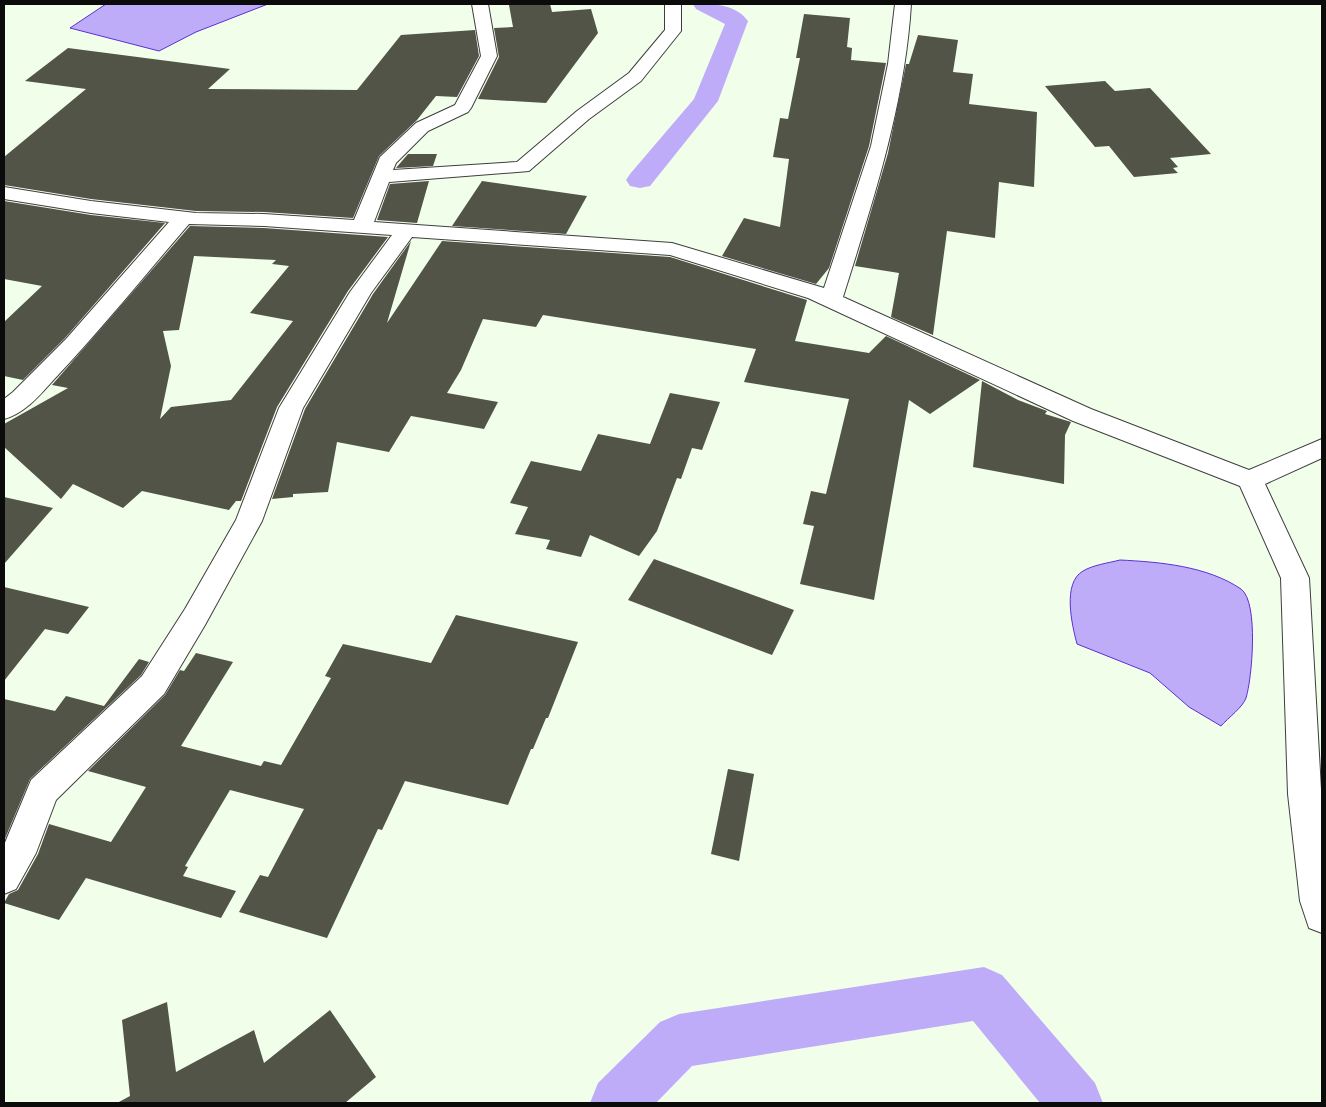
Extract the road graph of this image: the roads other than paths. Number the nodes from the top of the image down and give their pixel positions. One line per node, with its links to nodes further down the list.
1 (480, 4): 4 (street)
2 (673, 4): 4 (street)
3 (903, 4): 9 (street)
4 (381, 177): 7 (street)
5 (4, 192): 6 (street)
6 (182, 218): 7 (street); 10 (street)
7 (362, 227): 8 (street)
8 (406, 230): 9 (street); 13 (street)
9 (831, 300): 12 (street)
10 (4, 411)
11 (1322, 448): 12 (street)
12 (1250, 480): 14 (street)
13 (4, 877)
14 (1322, 916)

